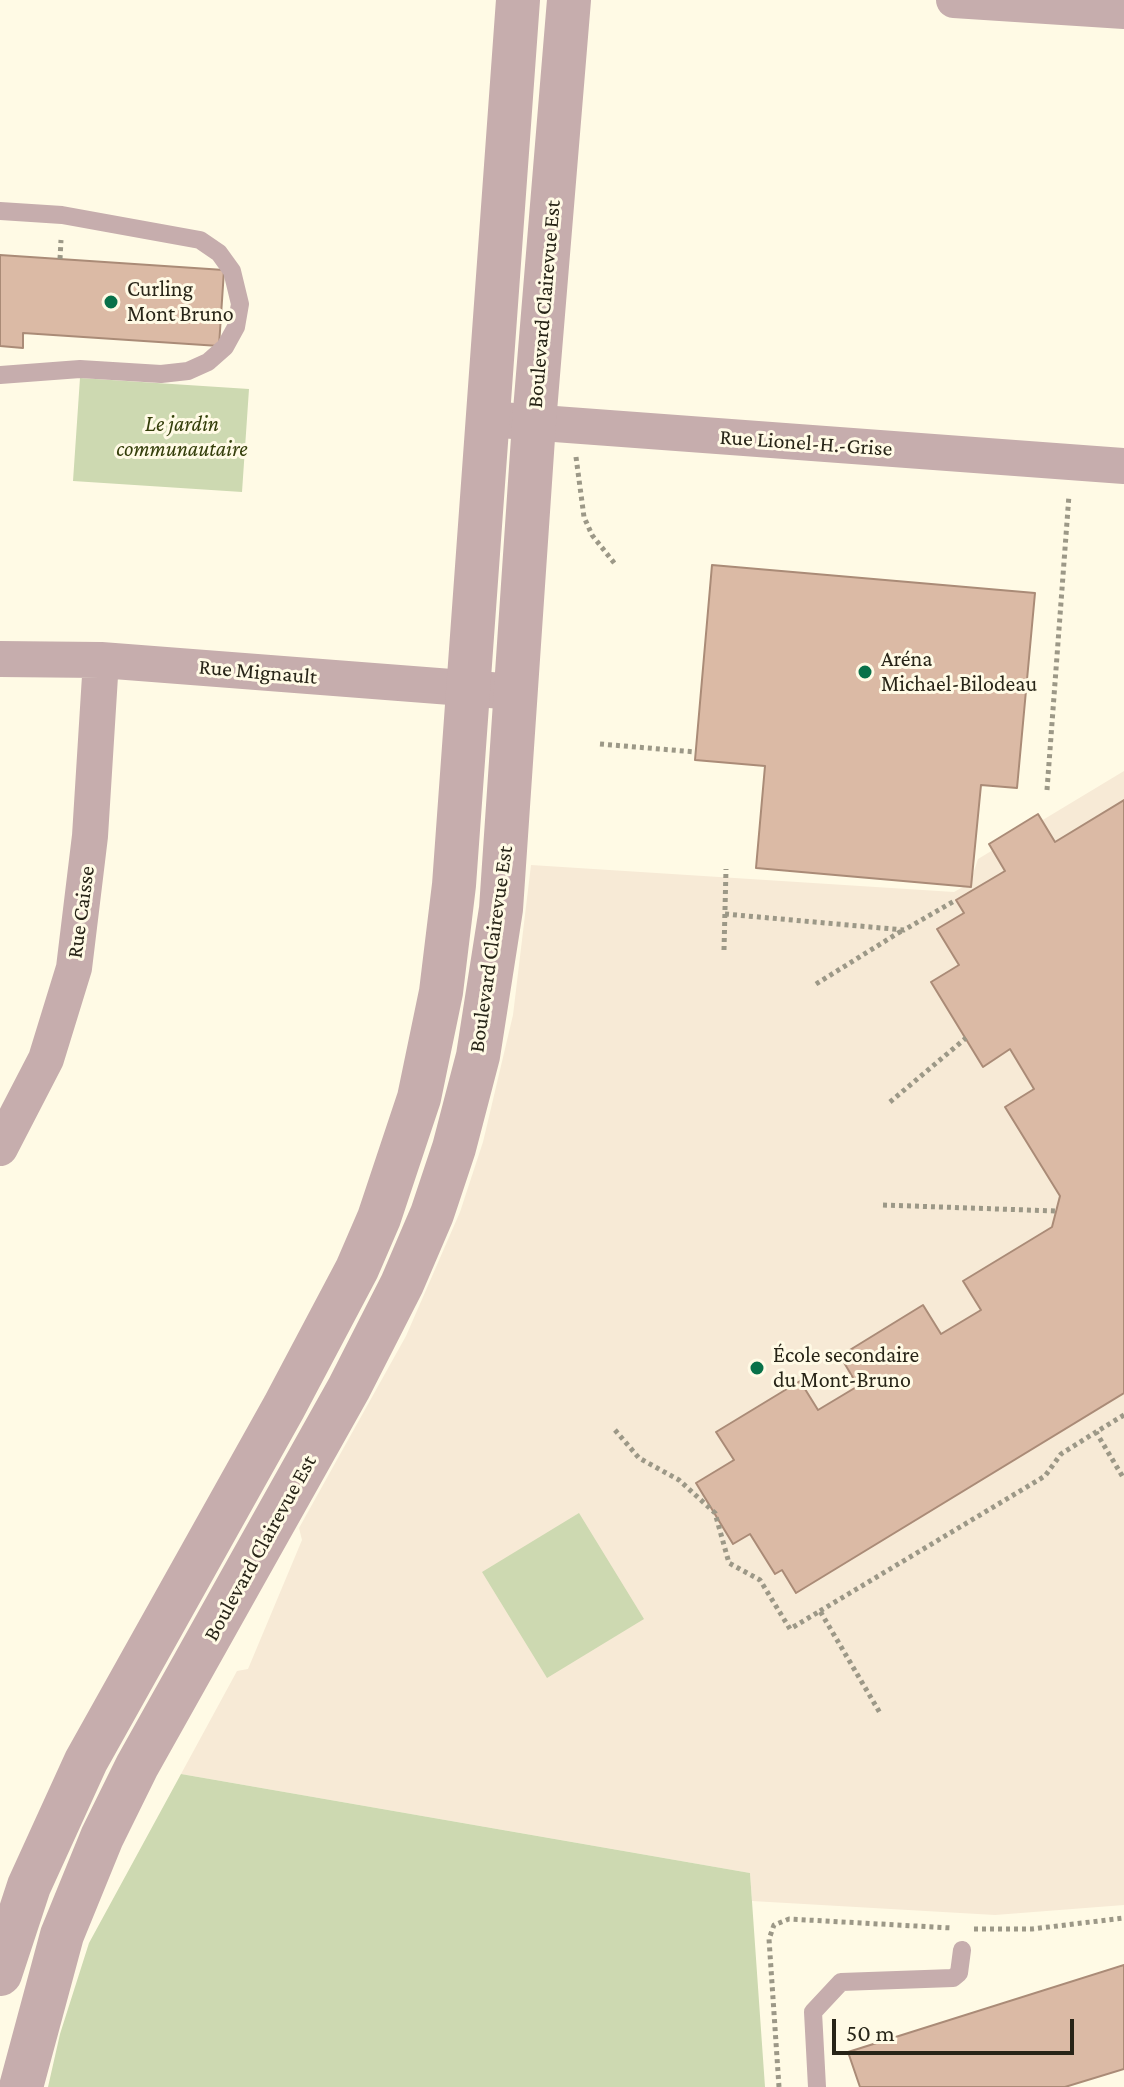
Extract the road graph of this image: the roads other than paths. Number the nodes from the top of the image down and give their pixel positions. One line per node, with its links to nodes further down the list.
1 (518, 0): 7 (street, Boulevard Clairevue Est)
2 (569, 0): 8 (street, Boulevard Clairevue Est)
3 (954, 0): 4 (street)
4 (1124, 11)
5 (0, 211): 6 (lane)
6 (0, 375)
7 (487, 419): 8 (street, Rue Lionel-H.-Grise); 12 (street, Boulevard Clairevue Est)
8 (534, 423): 9 (street, Rue Lionel-H.-Grise); 13 (street, Boulevard Clairevue Est)
9 (1124, 466)
10 (0, 659): 11 (street, Rue Mignault)
11 (101, 660): 12 (street, Rue Mignault); 14 (street, Rue Caisse)
12 (468, 688): 13 (street, Rue Mignault); 16 (street, Boulevard Clairevue Est)
13 (516, 692): 17 (street, Boulevard Clairevue Est)
14 (0, 1148)
15 (962, 1950): 18 (lane)
16 (3, 1951)
17 (21, 2087)
18 (817, 2087)

